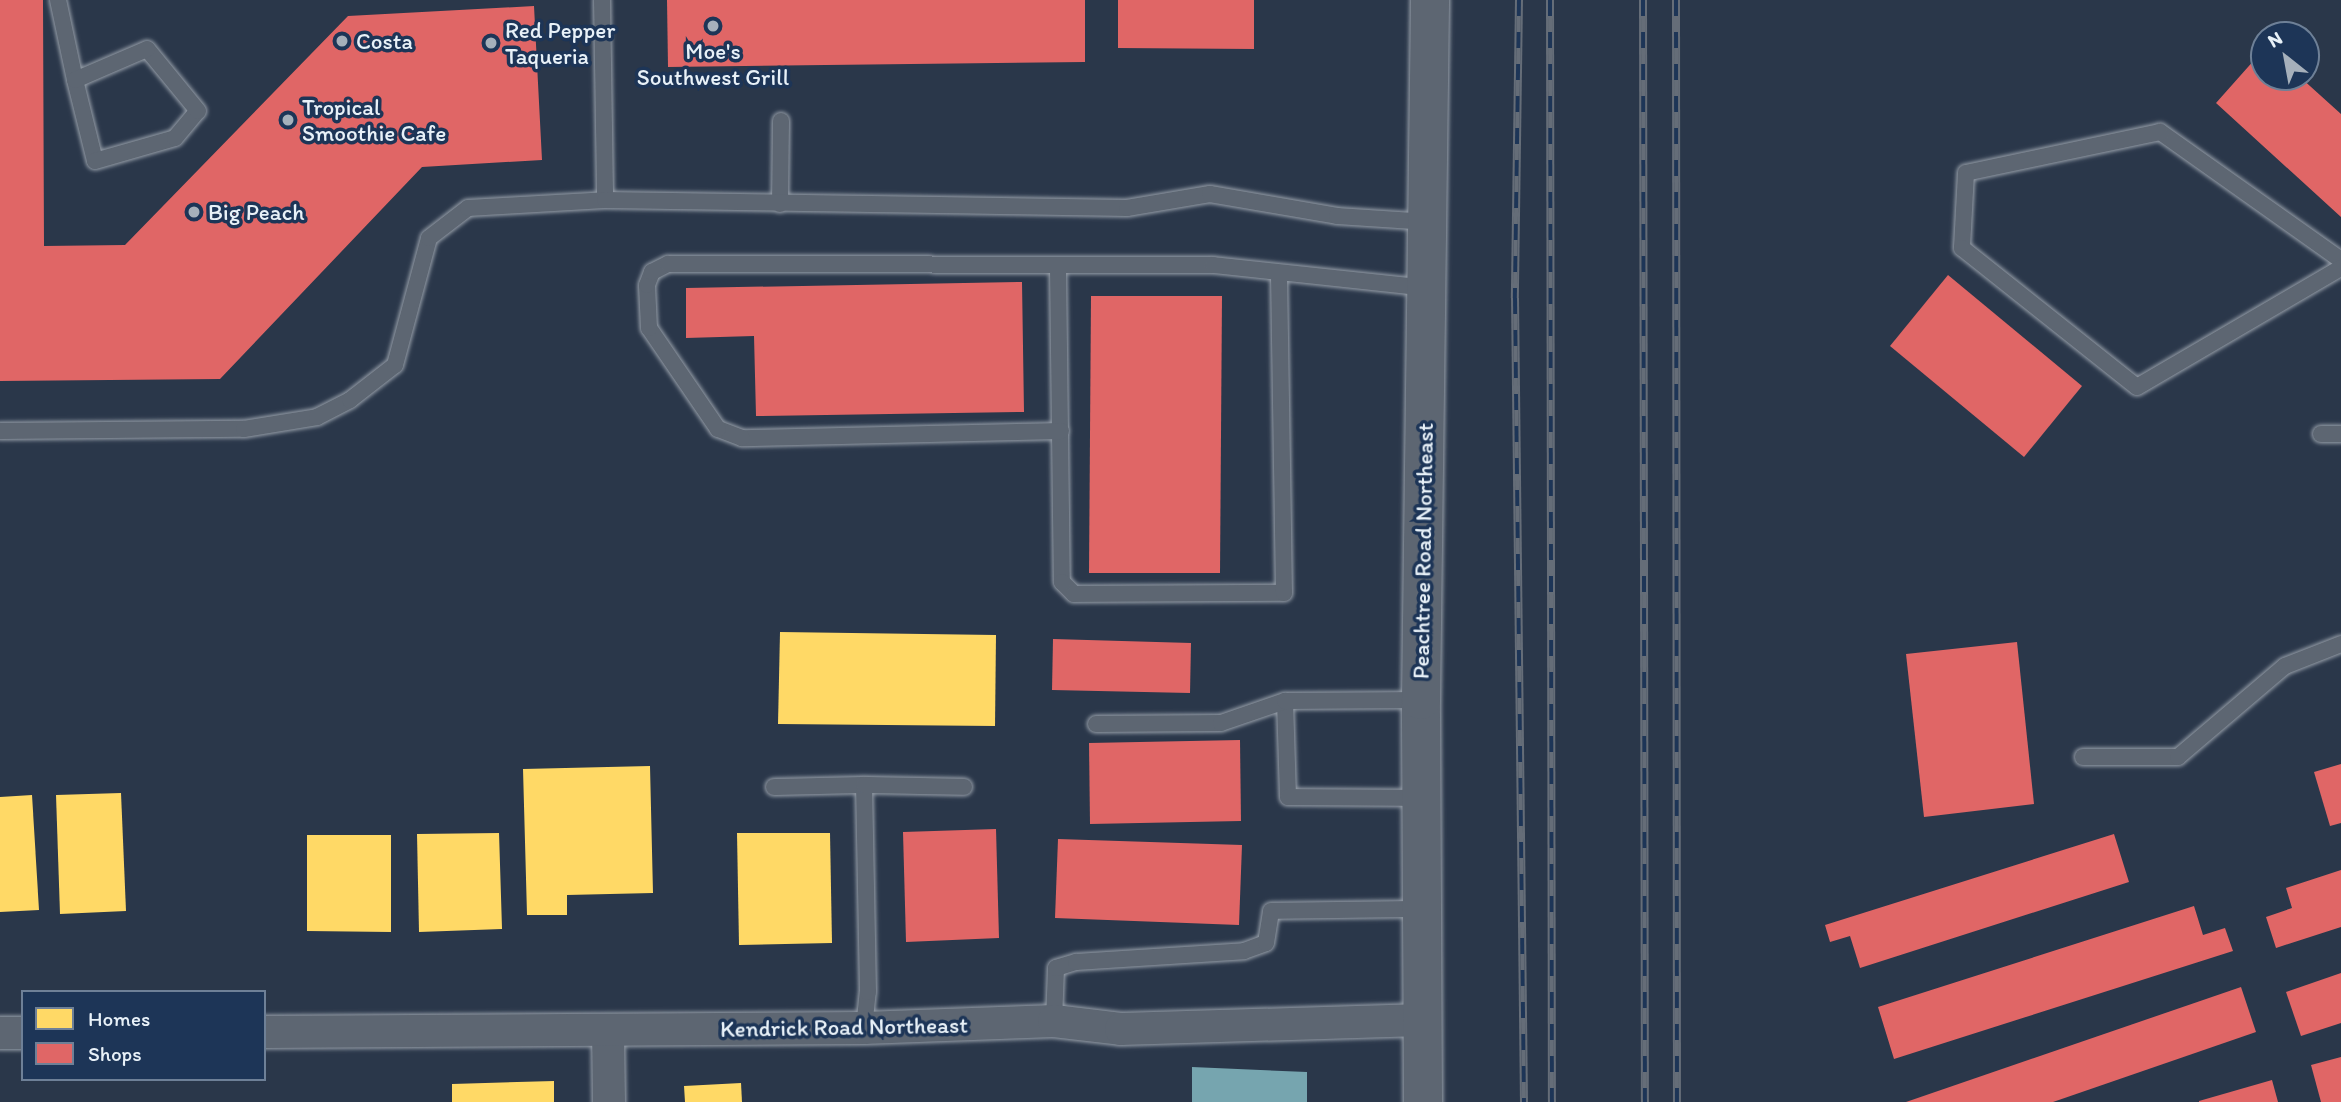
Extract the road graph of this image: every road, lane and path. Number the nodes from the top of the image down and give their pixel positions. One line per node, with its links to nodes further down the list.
1 (58, 0): 4 (lane)
2 (602, 0): 6 (lane)
3 (1430, 0): 8 (highway, Peachtree Road Northeast)
4 (75, 80): 4 (lane)
5 (781, 121): 7 (lane)
6 (605, 200): 7 (lane); 14 (lane)
7 (780, 204): 8 (lane)
8 (1429, 222): 13 (highway, Peachtree Road Northeast)
9 (2341, 260): 11 (lane)
10 (1058, 268): 12 (lane); 15 (lane); 15 (lane)
11 (2341, 268)
12 (1279, 274): 13 (lane); 15 (lane)
13 (1427, 288): 19 (highway, Peachtree Road Northeast)
14 (0, 431)
15 (1061, 431)
16 (2341, 433): 17 (lane)
17 (2320, 434)
18 (2341, 644): 22 (lane)
19 (1421, 700): 20 (lane); 26 (highway, Peachtree Road Northeast)
20 (1285, 701): 21 (lane); 26 (lane)
21 (1096, 724)
22 (2083, 757)
23 (864, 785): 24 (lane); 25 (lane); 30 (lane)
24 (774, 787)
25 (964, 787)
26 (1423, 798): 27 (highway, Peachtree Road Northeast)
27 (1422, 909): 28 (highway, Peachtree Road Northeast); 29 (lane)
28 (1422, 1020): 29 (street, Kendrick Road Northeast); 36 (highway, Peachtree Road Northeast)
29 (1054, 1021): 30 (street, Kendrick Road Northeast)
30 (864, 1028): 31 (street, Kendrick Road Northeast)
31 (608, 1031): 33 (street, Kendrick Road Northeast); 35 (street)
32 (21, 1032): 34 (street)
33 (266, 1032)
34 (0, 1033)
35 (608, 1102)
36 (1423, 1102)

